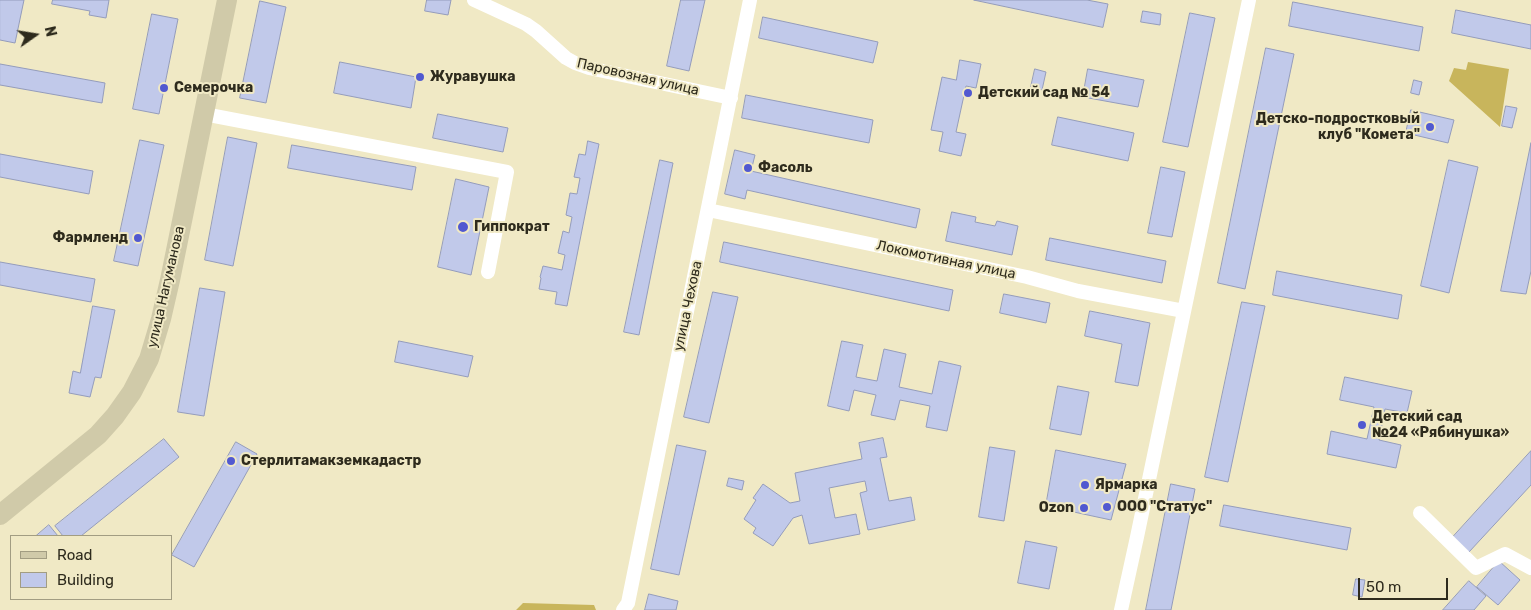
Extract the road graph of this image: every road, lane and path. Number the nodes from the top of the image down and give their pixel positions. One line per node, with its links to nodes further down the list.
1 (227, 0): 6 (street, улица Нагуманова)
2 (474, 0): 5 (street, Паровозная улица)
3 (750, 0): 5 (street, улица Чехова)
4 (1249, 0): 9 (street)
5 (730, 98): 7 (street, улица Чехова)
6 (204, 114): 8 (street); 11 (street, улица Нагуманова)
7 (708, 210): 9 (street, Локомотивная улица); 13 (street, улица Чехова)
8 (488, 272)
9 (1184, 311): 14 (street)
10 (1420, 513): 12 (street)
11 (0, 515)
12 (1531, 568)
13 (623, 610)
14 (1121, 610)

